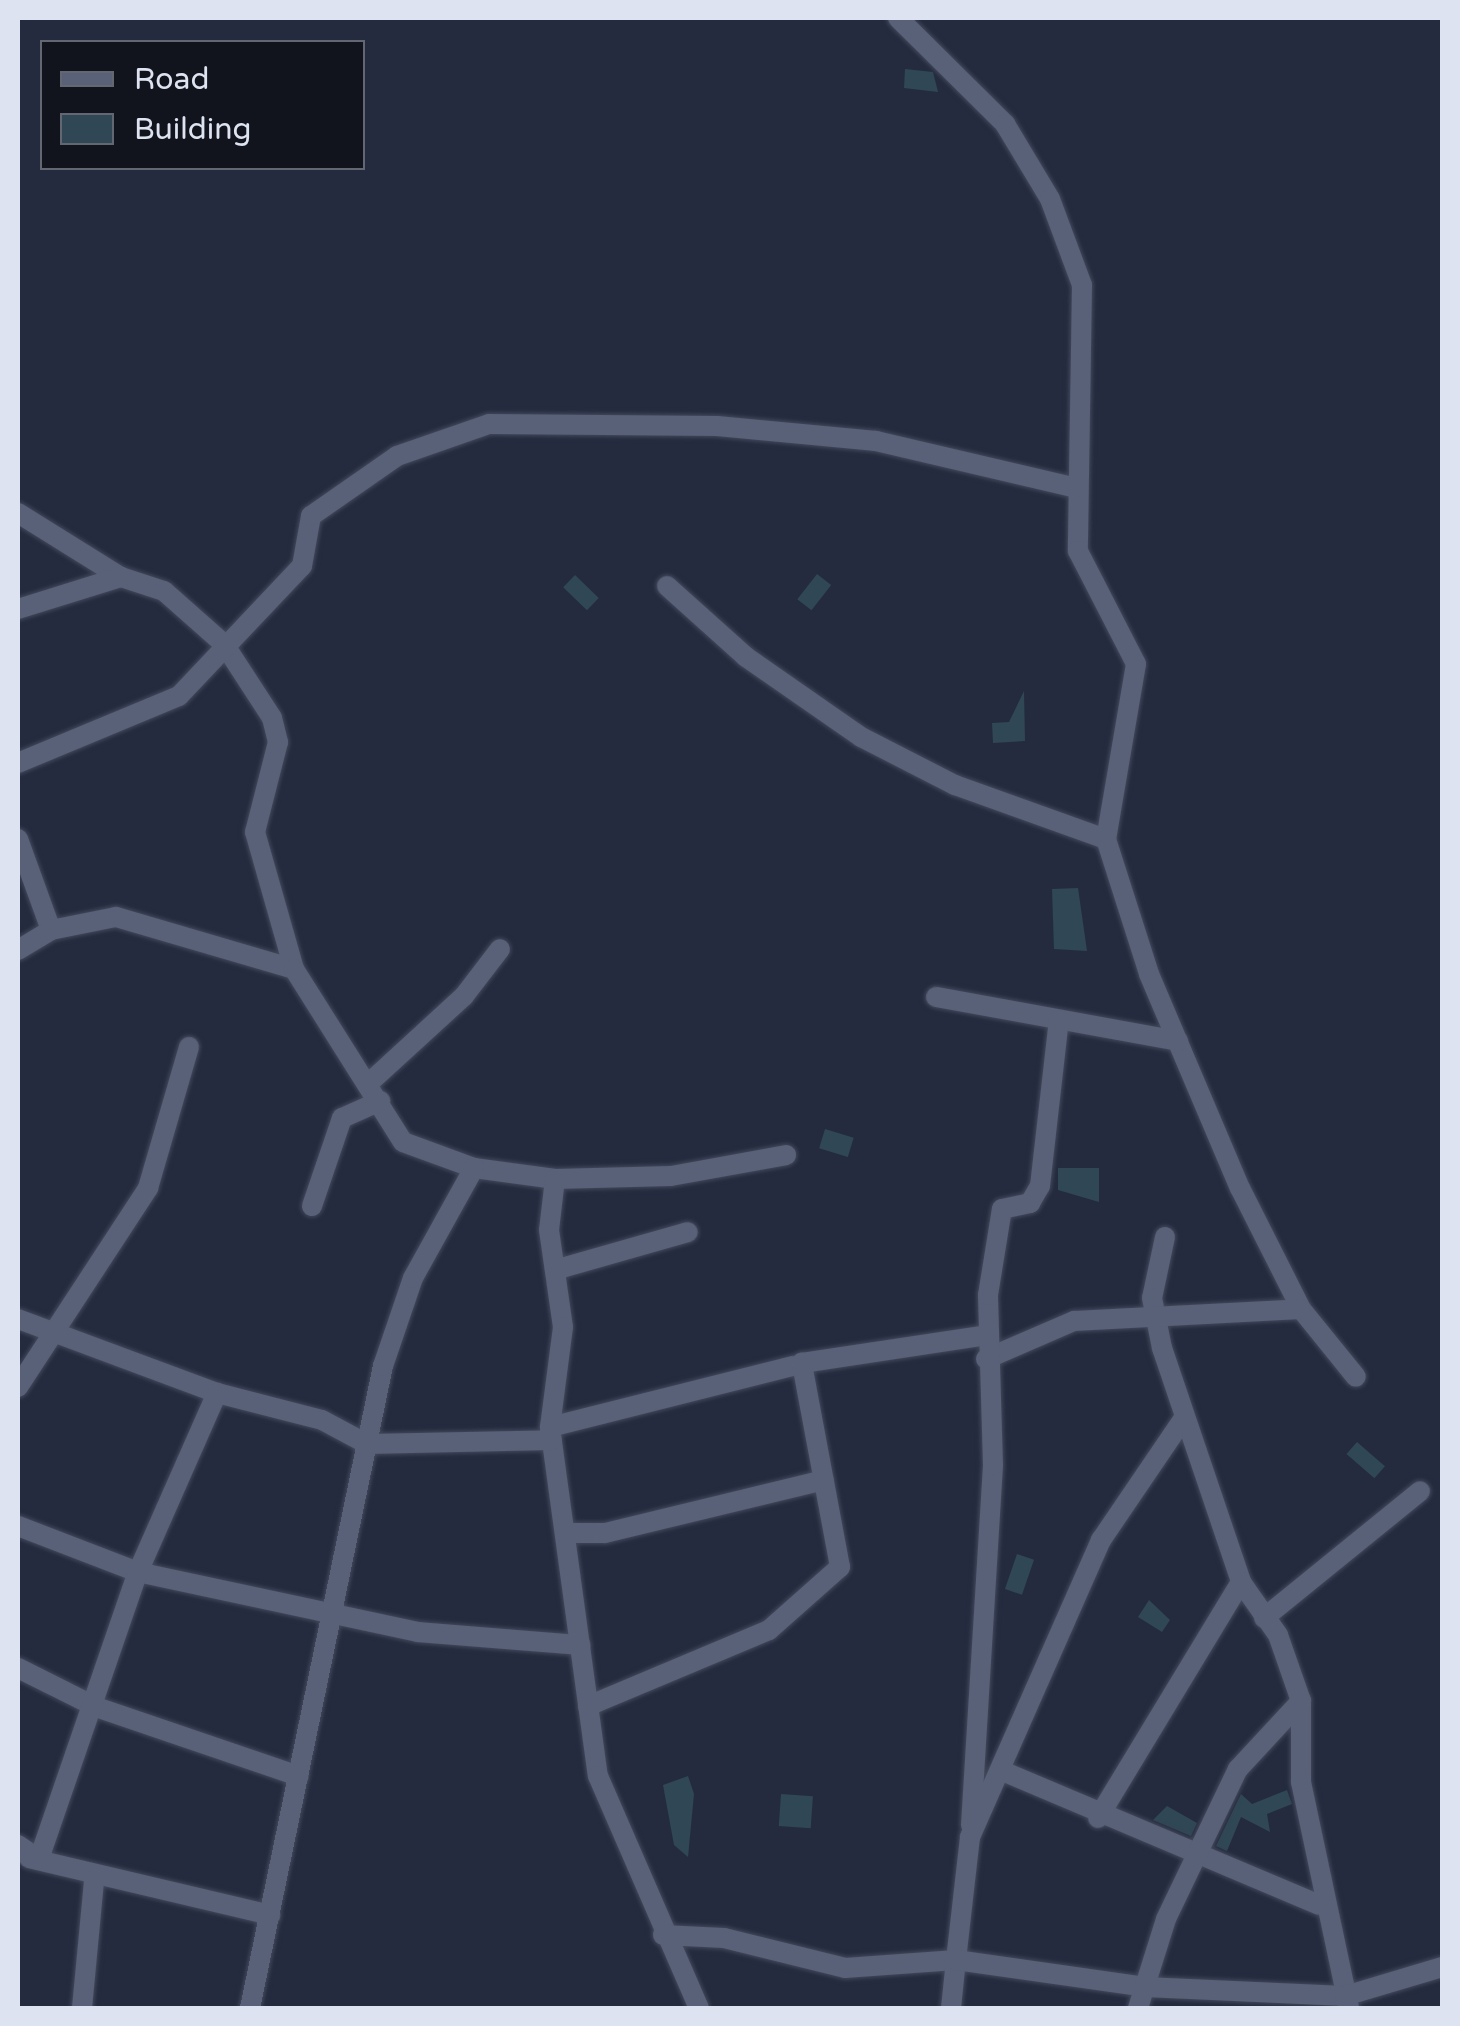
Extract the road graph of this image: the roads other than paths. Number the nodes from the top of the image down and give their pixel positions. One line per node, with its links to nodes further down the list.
1 (898, 18): 2 (street)
2 (1076, 488): 7 (street); 10 (street)
3 (18, 513): 4 (street)
4 (122, 576): 6 (street); 7 (street)
5 (667, 586): 10 (street)
6 (18, 609)
7 (224, 644): 8 (street); 14 (street)
8 (18, 763)
9 (18, 839): 11 (street)
10 (1106, 840): 17 (street)
11 (51, 930): 13 (street); 14 (street)
12 (500, 949): 19 (street)
13 (18, 950)
14 (294, 969): 19 (street)
15 (936, 997): 16 (street)
16 (1059, 1020): 17 (street); 30 (street)
17 (1178, 1042): 27 (street)
18 (188, 1047): 31 (street)
19 (375, 1092): 21 (street); 23 (street)
20 (786, 1154): 22 (street)
21 (474, 1168): 22 (street); 39 (street)
22 (554, 1179): 26 (street)
23 (312, 1206)
24 (688, 1232): 26 (street)
25 (1165, 1237): 28 (street)
26 (555, 1270): 38 (street)
27 (1300, 1309): 28 (street); 34 (street)
28 (1156, 1317): 32 (street); 37 (street)
29 (18, 1319): 31 (street)
30 (987, 1335): 32 (street); 40 (street)
31 (54, 1337): 35 (street); 36 (street)
32 (986, 1359): 56 (street)
33 (793, 1366): 38 (street)
34 (1356, 1377)
35 (18, 1387)
36 (217, 1392): 39 (street); 44 (street)
37 (1184, 1418): 45 (street); 53 (street)
38 (551, 1433): 39 (street); 43 (street)
39 (368, 1444): 46 (street)
40 (824, 1480): 43 (street); 51 (street)
41 (1420, 1491): 47 (street)
42 (18, 1526): 44 (street)
43 (565, 1533): 48 (street)
44 (138, 1572): 46 (street); 52 (street)
45 (1242, 1582): 47 (street); 55 (street)
46 (333, 1612): 48 (street); 54 (street)
47 (1264, 1618): 50 (street)
48 (580, 1645): 51 (street)
49 (18, 1668): 52 (street)
50 (1302, 1701): 58 (street); 61 (street)
51 (588, 1706): 63 (street)
52 (96, 1707): 54 (street); 59 (street)
53 (1000, 1770): 55 (street); 56 (street)
54 (298, 1776): 62 (street)
55 (1098, 1818): 58 (street)
56 (970, 1837): 64 (street)
57 (18, 1845): 59 (street)
58 (1195, 1857): 61 (street); 66 (street)
59 (28, 1858): 60 (street)
60 (94, 1880): 62 (street); 68 (street)
61 (1320, 1905): 67 (street)
62 (270, 1915): 69 (street)
63 (663, 1935): 64 (street); 70 (street)
64 (956, 1960): 66 (street); 71 (street)
65 (1442, 1967): 67 (street)
66 (1145, 1987): 67 (street); 72 (street)
67 (1347, 2002)
68 (82, 2008)
69 (250, 2008)
70 (699, 2008)
71 (951, 2008)
72 (1138, 2008)

